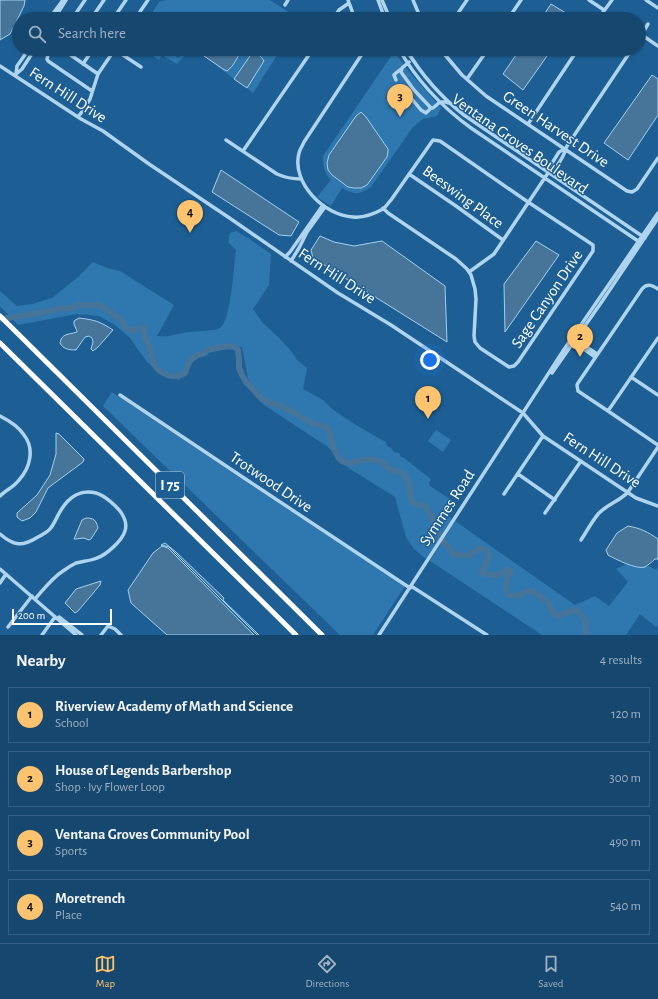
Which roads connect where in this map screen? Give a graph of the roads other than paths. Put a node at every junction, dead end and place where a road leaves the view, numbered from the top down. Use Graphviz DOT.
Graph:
graph roads {
  1 [pos="63,0"];
  2 [pos="66,0"];
  3 [pos="85,0"];
  4 [pos="104,0"];
  5 [pos="126,0"];
  6 [pos="148,0"];
  7 [pos="288,0"];
  8 [pos="378,0"];
  9 [pos="382,0"];
  10 [pos="413,0"];
  11 [pos="467,0"];
  12 [pos="521,0"];
  13 [pos="589,0"];
  14 [pos="612,0"];
  15 [pos="646,0"];
  16 [pos="348,2"];
  17 [pos="285,5"];
  18 [pos="658,8"];
  19 [pos="604,10"];
  20 [pos="55,12"];
  21 [pos="58,12"];
  22 [pos="77,12"];
  23 [pos="96,12"];
  24 [pos="118,12"];
  25 [pos="140,12"];
  26 [pos="338,12"];
  27 [pos="352,12"];
  28 [pos="382,12"];
  29 [pos="387,12"];
  30 [pos="418,12"];
  31 [pos="459,12"];
  32 [pos="513,12"];
  33 [pos="648,24"];
  34 [pos="646,27"];
  35 [pos="646,40"];
  36 [pos="658,46"];
  37 [pos="24,56"];
  38 [pos="30,56"];
  39 [pos="48,56"];
  40 [pos="72,56"];
  41 [pos="88,56"];
  42 [pos="110,56"];
  43 [pos="124,56"];
  44 [pos="308,56"];
  45 [pos="361,56"];
  46 [pos="403,56"];
  47 [pos="410,56"];
  48 [pos="445,56"];
  49 [pos="483,56"];
  50 [pos="573,56"];
  51 [pos="627,56"];
  52 [pos="412,59"];
  53 [pos="83,64"];
  54 [pos="408,64"];
  55 [pos="0,66"];
  56 [pos="141,67"];
  57 [pos="401,69"];
  58 [pos="98,74"];
  59 [pos="15,75"];
  60 [pos="396,80"];
  61 [pos="467,80"];
  62 [pos="401,86"];
  63 [pos="92,91"];
  64 [pos="440,102"];
  65 [pos="453,106"];
  66 [pos="431,108"];
  67 [pos="78,117"];
  68 [pos="528,124"];
  69 [pos="226,140"];
  70 [pos="565,149"];
  71 [pos="243,151"];
  72 [pos="658,158"];
  73 [pos="548,173"];
  74 [pos="409,174"];
  75 [pos="545,177"];
  76 [pos="301,178"];
  77 [pos="528,202"];
  78 [pos="324,206"];
  79 [pos="383,208"];
  80 [pos="658,213"];
  81 [pos="658,218"];
  82 [pos="643,237"];
  83 [pos="503,240"];
  84 [pos="640,242"];
  85 [pos="285,257"];
  86 [pos="291,261"];
  87 [pos="469,272"];
  88 [pos="658,289"];
  89 [pos="0,316"];
  90 [pos="658,338"];
  91 [pos="573,340"];
  92 [pos="0,342"];
  93 [pos="596,355"];
  94 [pos="631,377"];
  95 [pos="120,395"];
  96 [pos="658,395"];
  97 [pos="608,411"];
  98 [pos="523,413"];
  99 [pos="0,416"];
  100 [pos="543,436"];
  101 [pos="658,446"];
  102 [pos="581,461"];
  103 [pos="518,474"];
  104 [pos="628,492"];
  105 [pos="504,494"];
  106 [pos="0,496"];
  107 [pos="555,500"];
  108 [pos="658,506"];
  109 [pos="545,513"];
  110 [pos="0,534"];
  111 [pos="581,540"];
  112 [pos="0,569"];
  113 [pos="6,574"];
  114 [pos="0,583"];
  115 [pos="410,587"];
  116 [pos="34,598"];
  117 [pos="47,609"];
  118 [pos="55,617"];
  119 [pos="8,627"];
  120 [pos="42,635"];
  121 [pos="76,635"];
  122 [pos="82,635"];
  123 [pos="101,635"];
  124 [pos="121,635"];
  125 [pos="296,635"];
  126 [pos="322,635"];
  127 [pos="379,635"];
  128 [pos="487,635"];
  1 -- 20 [label="street"];
  2 -- 21 [label="street"];
  3 -- 22 [label="street"];
  4 -- 23 [label="street"];
  5 -- 24 [label="street"];
  6 -- 25 [label="street"];
  7 -- 17 [label="street"];
  8 -- 28 [label="street"];
  9 -- 29 [label="street"];
  10 -- 30 [label="street"];
  11 -- 31 [label="street"];
  12 -- 32 [label="street"];
  13 -- 19 [label="street"];
  14 -- 19 [label="street"];
  15 -- 18 [label="street"];
  16 -- 26 [label="street"];
  16 -- 27 [label="street"];
  33 -- 34 [label="street"];
  35 -- 36 [label="street"];
  37 -- 59 [label="street"];
  38 -- 59 [label="street"];
  39 -- 63 [label="street"];
  40 -- 53 [label="street"];
  41 -- 53 [label="street"];
  42 -- 58 [label="street"];
  43 -- 56 [label="street"];
  44 -- 71 [label="street"];
  45 -- 76 [label="street"];
  46 -- 54 [label="street, Ventana Groves Boulevard"];
  47 -- 52 [label="street, Ventana Groves Boulevard"];
  48 -- 61 [label="street, Green Harvest Drive"];
  49 -- 61 [label="street"];
  50 -- 68 [label="street"];
  51 -- 70 [label="street"];
  52 -- 54 [label="street"];
  52 -- 65 [label="street, Ventana Groves Boulevard"];
  53 -- 58 [label="street"];
  54 -- 57 [label="street"];
  54 -- 64 [label="street, Ventana Groves Boulevard"];
  55 -- 59 [label="street, Fern Hill Drive"];
  57 -- 60 [label="street"];
  57 -- 66 [label="street"];
  58 -- 63 [label="street"];
  59 -- 67 [label="street, Fern Hill Drive"];
  61 -- 68 [label="street, Green Harvest Drive"];
  62 -- 66 [label="street"];
  63 -- 67 [label="street"];
  64 -- 65 [label="street"];
  64 -- 66 [label="street"];
  64 -- 75 [label="street, Ventana Groves Boulevard"];
  65 -- 73 [label="street, Ventana Groves Boulevard"];
  67 -- 85 [label="street, Fern Hill Drive"];
  68 -- 70 [label="street, Green Harvest Drive"];
  69 -- 71 [label="street"];
  70 -- 72 [label="street, Green Harvest Drive"];
  70 -- 73 [label="street"];
  71 -- 76 [label="street"];
  73 -- 75 [label="street"];
  73 -- 82 [label="street, Ventana Groves Boulevard"];
  74 -- 77 [label="street, Sage Canyon Drive"];
  74 -- 79 [label="street, Sage Canyon Drive"];
  74 -- 83 [label="street, Beeswing Place"];
  75 -- 77 [label="street"];
  75 -- 84 [label="street, Ventana Groves Boulevard"];
  76 -- 78 [label="street"];
  77 -- 83 [label="street"];
  77 -- 87 [label="street, Sage Canyon Drive"];
  78 -- 79 [label="street, Sage Canyon Drive"];
  78 -- 85 [label="street"];
  78 -- 86 [label="street"];
  79 -- 87 [label="street, Sage Canyon Drive"];
  80 -- 82 [label="street, Symmes Road"];
  81 -- 82 [label="street, Symmes Road"];
  82 -- 84 [label="street, Symmes Road"];
  83 -- 87 [label="street"];
  84 -- 91 [label="street, Symmes Road"];
  85 -- 86 [label="street, Fern Hill Drive"];
  86 -- 98 [label="street, Fern Hill Drive"];
  88 -- 93 [label="street"];
  89 -- 126 [label="highway, I 75"];
  90 -- 94 [label="street"];
  91 -- 93 [label="street"];
  91 -- 98 [label="street, Symmes Road"];
  92 -- 125 [label="highway, I 75"];
  93 -- 97 [label="street"];
  94 -- 96 [label="street"];
  94 -- 97 [label="street"];
  95 -- 115 [label="street, Trotwood Drive"];
  97 -- 101 [label="street"];
  98 -- 100 [label="street, Fern Hill Drive"];
  98 -- 115 [label="street, Symmes Road"];
  99 -- 106 [label="street"];
  100 -- 102 [label="street, Fern Hill Drive"];
  100 -- 103 [label="street"];
  101 -- 104 [label="street"];
  102 -- 104 [label="street, Fern Hill Drive"];
  102 -- 107 [label="street"];
  103 -- 105 [label="street"];
  103 -- 107 [label="street"];
  104 -- 108 [label="street, Fern Hill Drive"];
  104 -- 111 [label="street"];
  107 -- 109 [label="street"];
  110 -- 116 [label="street"];
  112 -- 113 [label="street"];
  113 -- 114 [label="street"];
  113 -- 116 [label="street"];
  115 -- 127 [label="street, Symmes Road"];
  115 -- 128 [label="street, Trotwood Drive"];
  116 -- 117 [label="street"];
  116 -- 119 [label="street"];
  117 -- 118 [label="street"];
  117 -- 122 [label="street"];
  118 -- 120 [label="street"];
  118 -- 121 [label="street"];
  123 -- 124 [label="street"];
}
